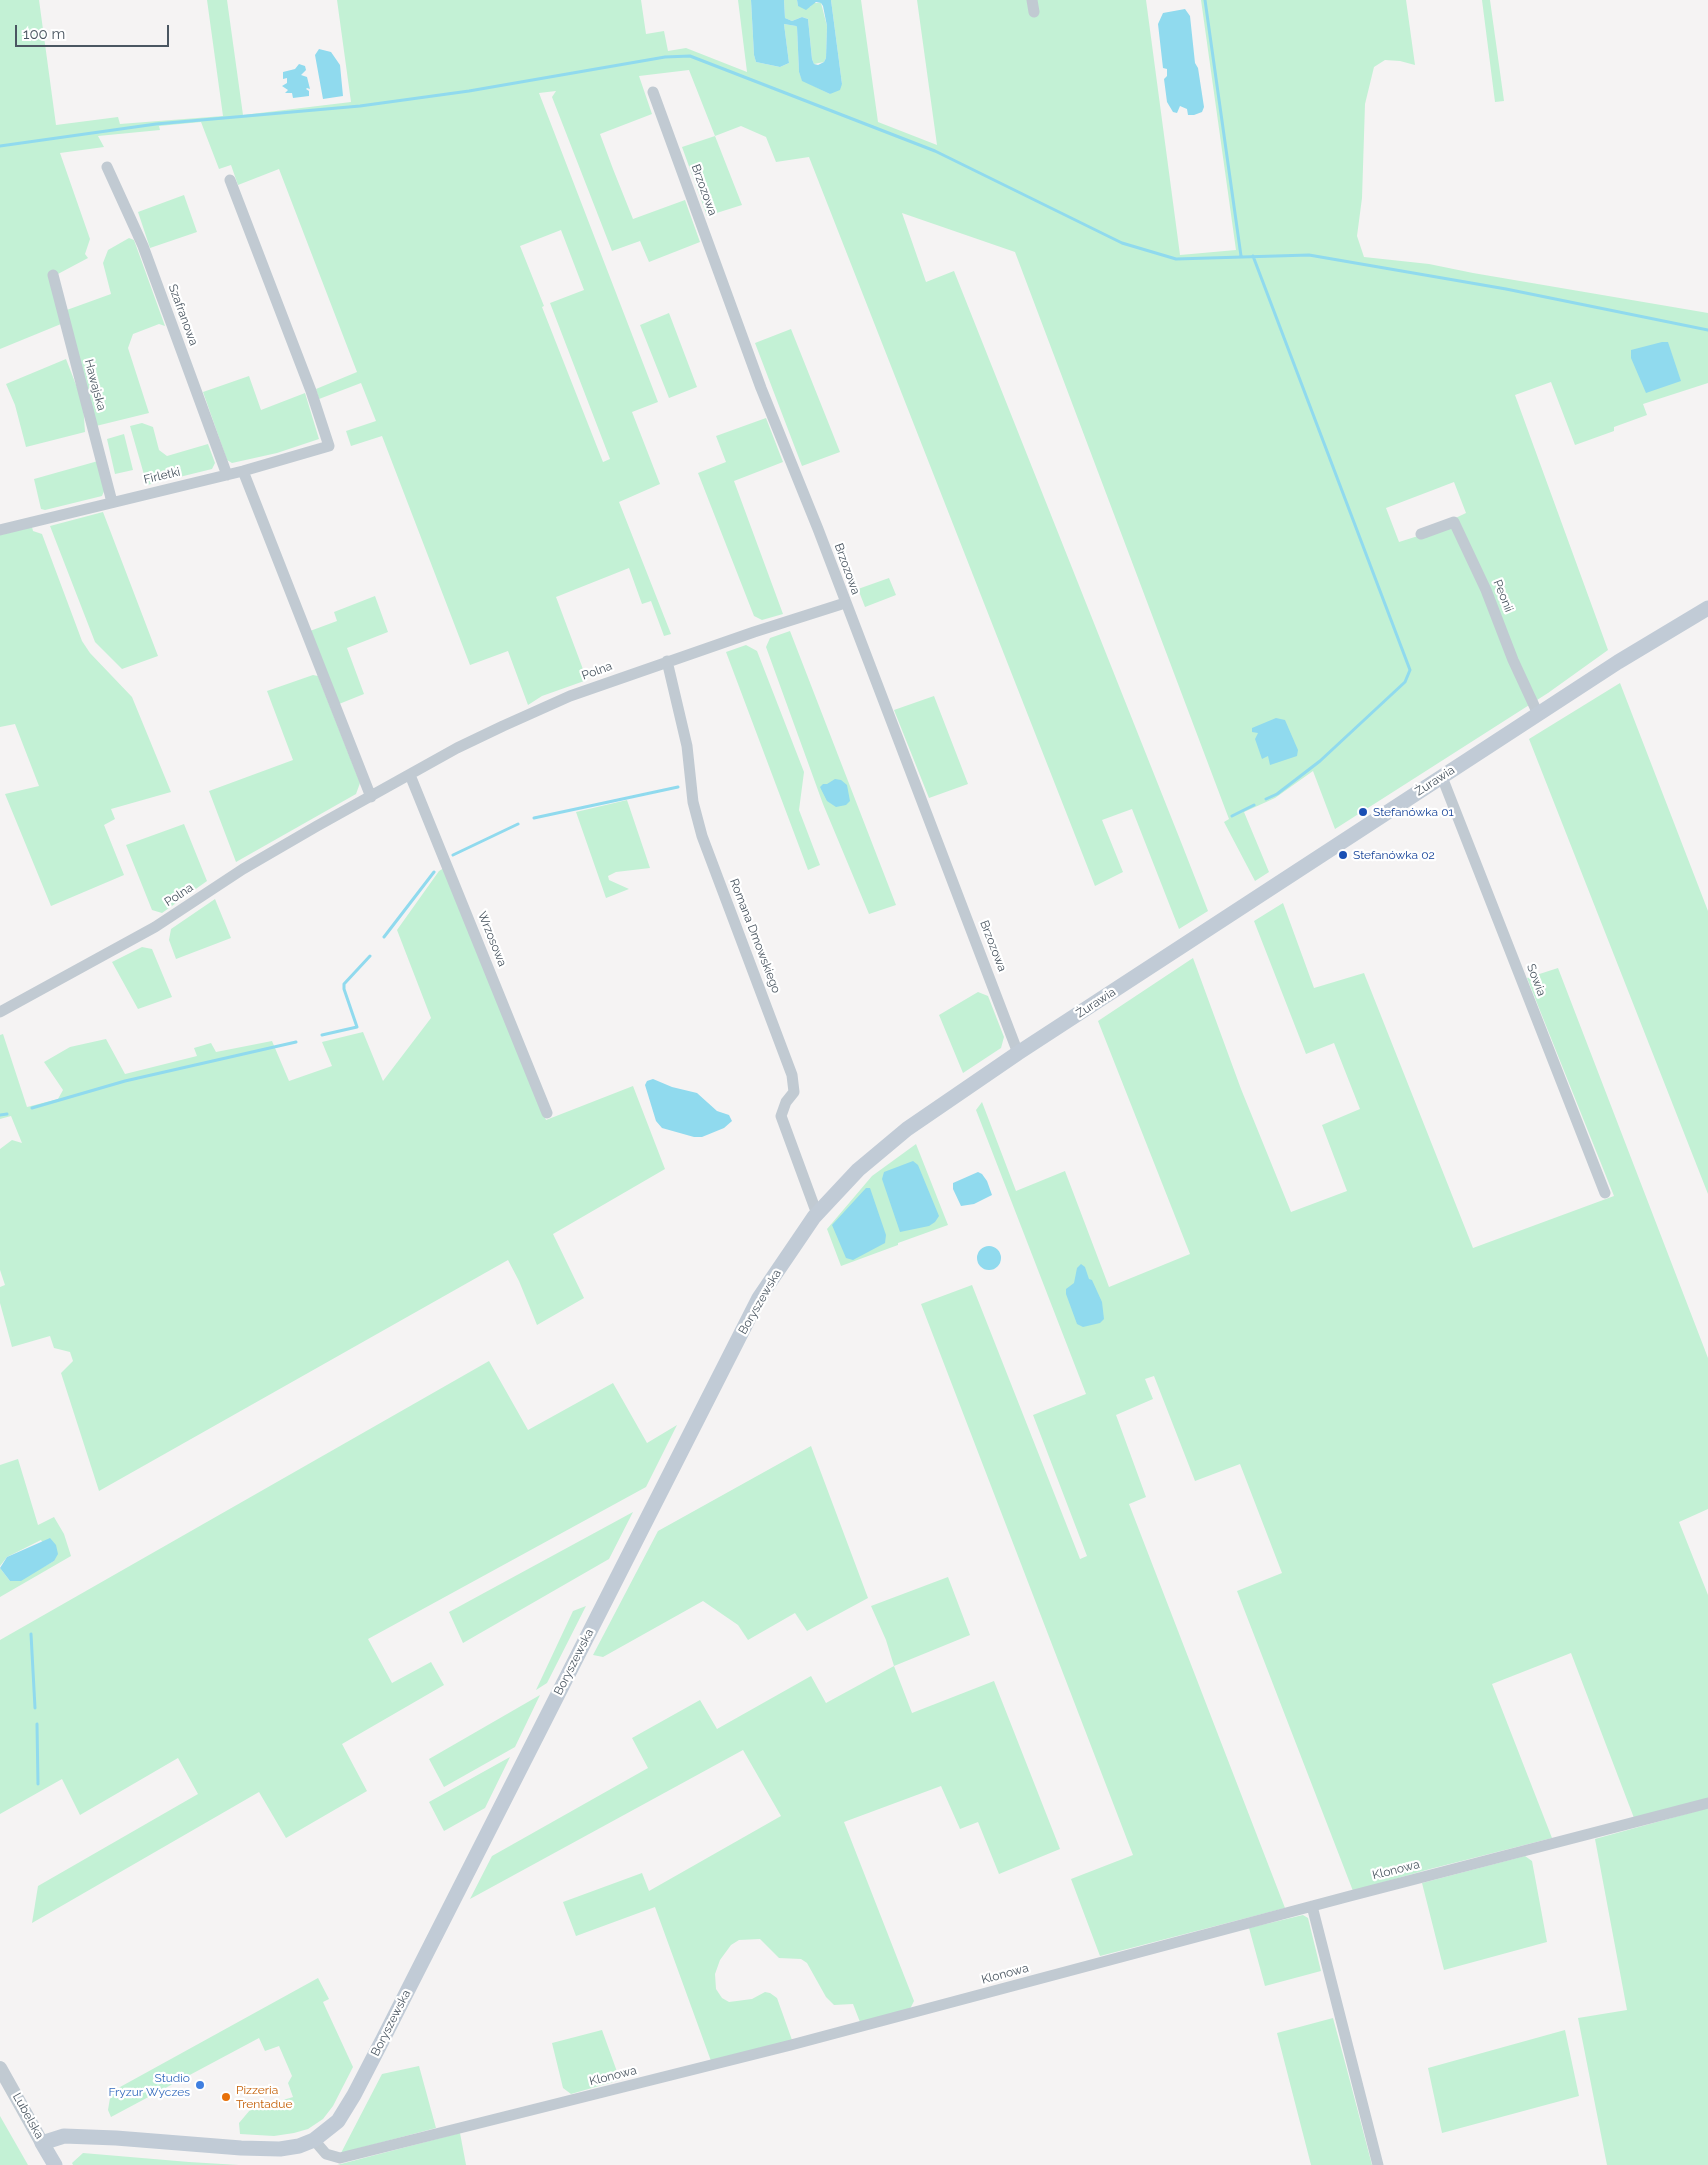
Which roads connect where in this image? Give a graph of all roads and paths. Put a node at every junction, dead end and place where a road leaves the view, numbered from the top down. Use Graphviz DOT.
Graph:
graph roads {
  1 [pos="1032,0"];
  2 [pos="1034,12"];
  3 [pos="653,92"];
  4 [pos="107,167"];
  5 [pos="230,180"];
  6 [pos="52,275"];
  7 [pos="244,471"];
  8 [pos="227,475"];
  9 [pos="112,502"];
  10 [pos="0,530"];
  11 [pos="1421,534"];
  12 [pos="845,603"];
  13 [pos="1708,608"];
  14 [pos="667,661"];
  15 [pos="1538,714"];
  16 [pos="410,775"];
  17 [pos="1442,777"];
  18 [pos="371,798"];
  19 [pos="0,1012"];
  20 [pos="1063,1024"];
  21 [pos="1018,1053"];
  22 [pos="547,1113"];
  23 [pos="1605,1193"];
  24 [pos="816,1214"];
  25 [pos="1708,1803"];
  26 [pos="1312,1906"];
  27 [pos="0,2068"];
  28 [pos="314,2140"];
  29 [pos="42,2143"];
  30 [pos="55,2165"];
  31 [pos="1378,2165"];
  1 -- 2 [label="street"];
  3 -- 12 [label="street, Brzozowa"];
  4 -- 8 [label="street, Szafranowa"];
  5 -- 7 [label="street, Firletki"];
  6 -- 9 [label="street, Hawajska"];
  7 -- 8 [label="street, Firletki"];
  7 -- 18 [label="street"];
  8 -- 9 [label="street, Firletki"];
  9 -- 10 [label="street, Firletki"];
  11 -- 15 [label="street, Peonii"];
  12 -- 14 [label="street, Polna"];
  12 -- 21 [label="street, Brzozowa"];
  13 -- 15 [label="main road, Żurawia"];
  14 -- 16 [label="street, Polna"];
  14 -- 24 [label="street, Romana Dmowskiego"];
  15 -- 17 [label="main road, Żurawia"];
  16 -- 18 [label="street, Polna"];
  16 -- 22 [label="street, Wrzosowa"];
  17 -- 20 [label="main road, Żurawia"];
  17 -- 23 [label="street, Sowia"];
  18 -- 19 [label="street, Polna"];
  20 -- 21 [label="main road, Boryszewska"];
  21 -- 24 [label="main road, Boryszewska"];
  24 -- 28 [label="main road, Boryszewska"];
  25 -- 26 [label="street, Klonowa"];
  26 -- 28 [label="street, Klonowa"];
  26 -- 31 [label="street"];
  27 -- 29 [label="street, Lubelska"];
  28 -- 29 [label="main road, Boryszewska"];
  29 -- 30 [label="main road, Lubelska"];
}
